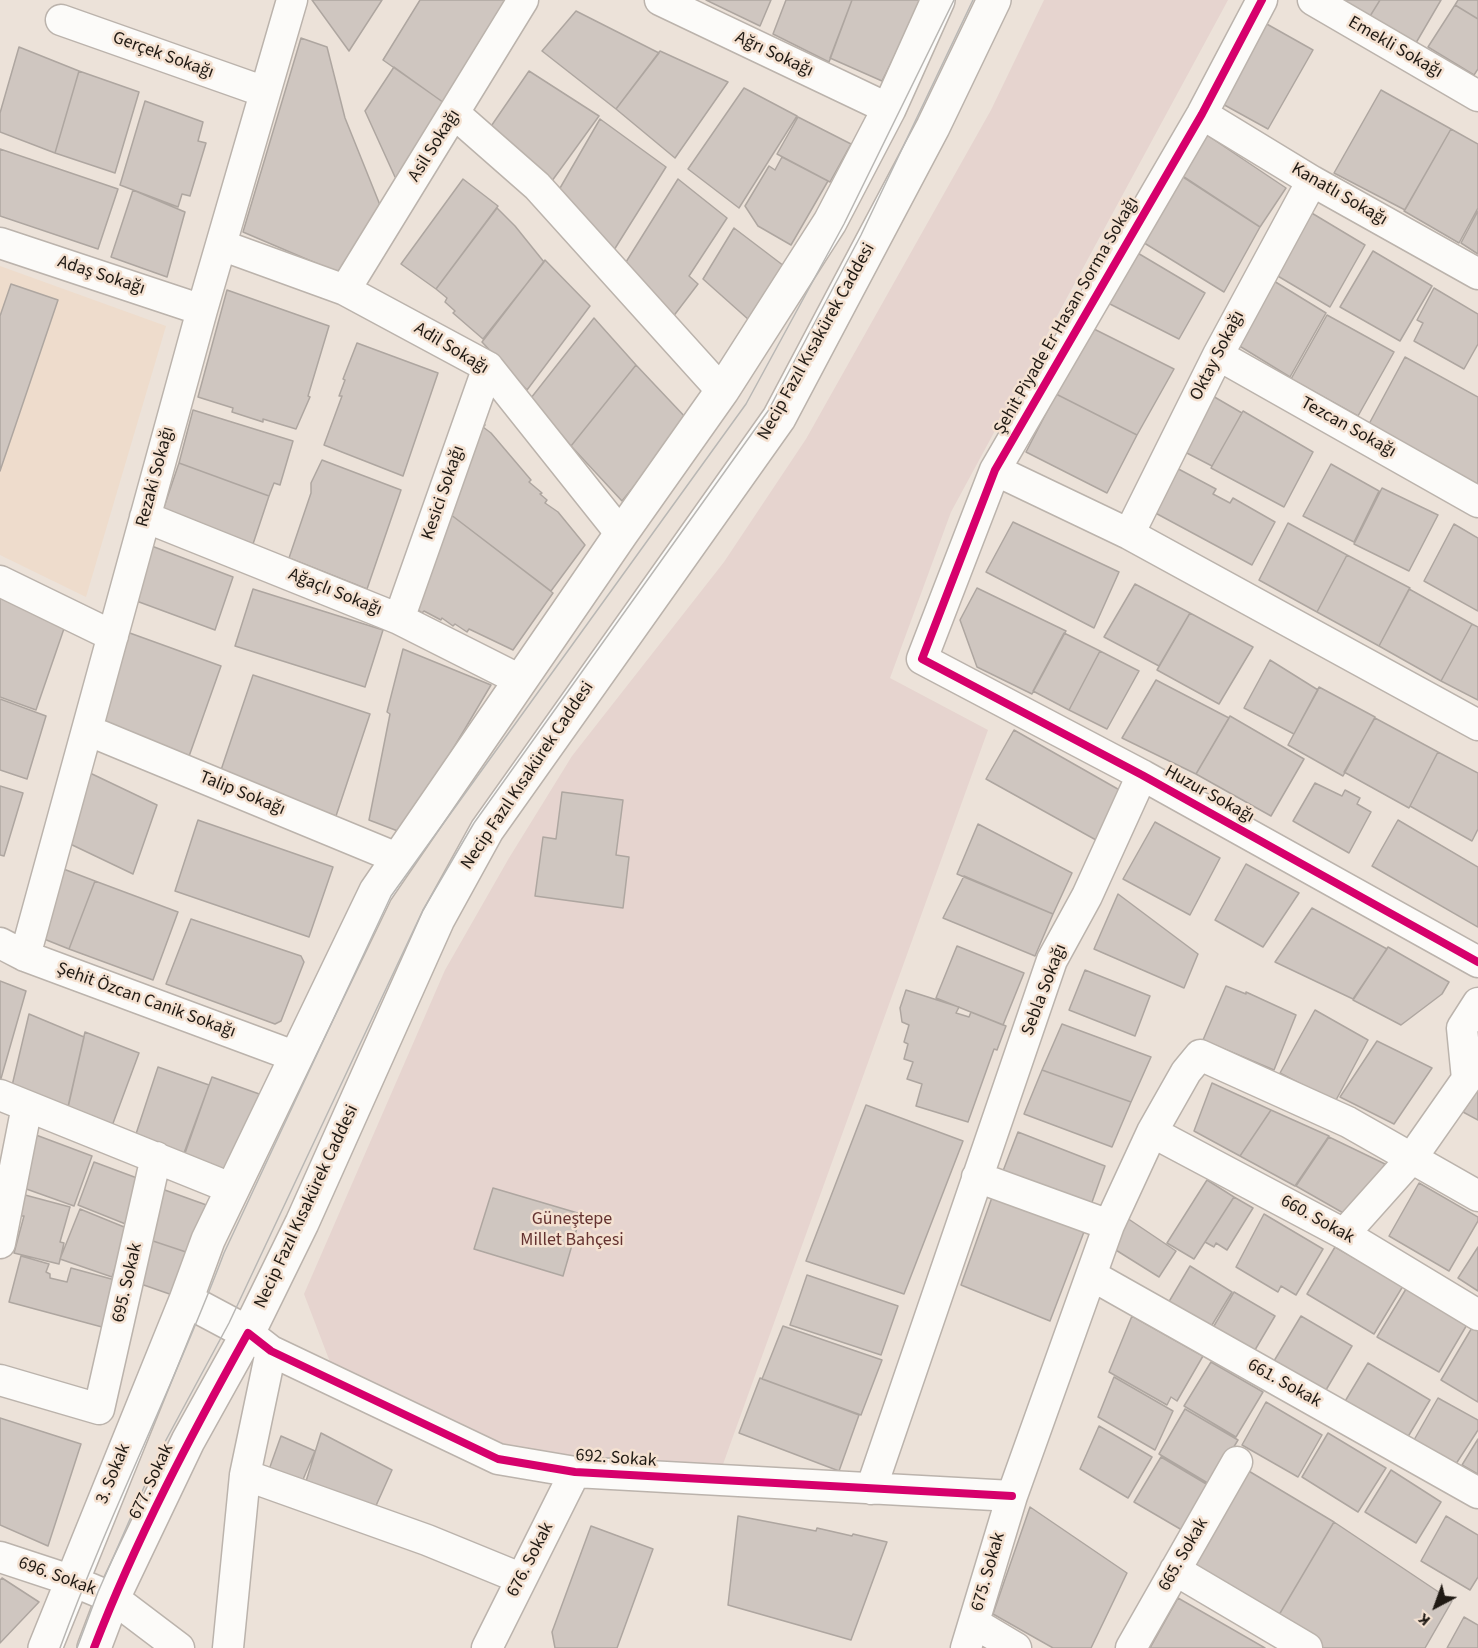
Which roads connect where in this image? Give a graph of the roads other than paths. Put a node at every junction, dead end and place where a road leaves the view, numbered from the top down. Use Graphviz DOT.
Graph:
graph roads {
  1 [pos="292,0"];
  2 [pos="523,0"];
  3 [pos="660,0"];
  4 [pos="938,0"];
  5 [pos="994,0"];
  6 [pos="1262,0"];
  7 [pos="1313,0"];
  8 [pos="62,20"];
  9 [pos="265,93"];
  10 [pos="1478,96"];
  11 [pos="889,109"];
  12 [pos="455,114"];
  13 [pos="1202,114"];
  14 [pos="1312,181"];
  15 [pos="0,243"];
  16 [pos="220,245"];
  17 [pos="1478,274"];
  18 [pos="345,290"];
  19 [pos="202,310"];
  20 [pos="1218,355"];
  21 [pos="488,367"];
  22 [pos="722,391"];
  23 [pos="995,470"];
  24 [pos="1478,502"];
  25 [pos="145,517"];
  26 [pos="621,534"];
  27 [pos="1129,534"];
  28 [pos="0,581"];
  29 [pos="399,619"];
  30 [pos="113,636"];
  31 [pos="922,660"];
  32 [pos="520,680"];
  33 [pos="1478,724"];
  34 [pos="87,730"];
  35 [pos="1142,775"];
  36 [pos="398,858"];
  37 [pos="12,949"];
  38 [pos="1478,962"];
  39 [pos="1478,1002"];
  40 [pos="1470,1032"];
  41 [pos="294,1056"];
  42 [pos="0,1095"];
  43 [pos="27,1106"];
  44 [pos="1152,1132"];
  45 [pos="156,1157"];
  46 [pos="1411,1159"];
  47 [pos="977,1177"];
  48 [pos="233,1189"];
  49 [pos="1478,1196"];
  50 [pos="1109,1225"];
  51 [pos="1344,1234"];
  52 [pos="0,1243"];
  53 [pos="1090,1275"];
  54 [pos="186,1300"];
  55 [pos="1478,1315"];
  56 [pos="259,1342"];
  57 [pos="0,1380"];
  58 [pos="1236,1462"];
  59 [pos="575,1472"];
  60 [pos="245,1475"];
  61 [pos="872,1489"];
  62 [pos="1478,1493"];
  63 [pos="1012,1496"];
  64 [pos="0,1557"];
  65 [pos="1175,1570"];
  66 [pos="520,1578"];
  67 [pos="70,1580"];
  68 [pos="113,1599"];
  69 [pos="970,1636"];
  70 [pos="45,1648"];
  71 [pos="94,1648"];
  72 [pos="179,1648"];
  73 [pos="228,1648"];
  74 [pos="487,1648"];
  75 [pos="1016,1648"];
  76 [pos="1131,1648"];
  77 [pos="1307,1648"];
  1 -- 9 [label="street, Rezaki Sokağı"];
  2 -- 12 [label="street, Asil Sokağı"];
  3 -- 11 [label="street, Ağrı Sokağı"];
  4 -- 11 [label="main road"];
  5 -- 56 [label="main road, Necip Fazıl Kısakürek Caddesi"];
  6 -- 13 [label="street, Şehit Piyade Er Hasan Sorma Sokağı"];
  7 -- 10 [label="street, Emekli Sokağı"];
  8 -- 9 [label="street, Gerçek Sokağı"];
  9 -- 16 [label="street, Rezaki Sokağı"];
  11 -- 22 [label="main road"];
  12 -- 18 [label="street, Asil Sokağı"];
  12 -- 22 [label="street"];
  13 -- 14 [label="street, Kanatlı Sokağı"];
  13 -- 23 [label="street, Şehit Piyade Er Hasan Sorma Sokağı"];
  14 -- 17 [label="street, Kanatlı Sokağı"];
  14 -- 20 [label="street, Oktay Sokağı"];
  15 -- 19 [label="street, Adaş Sokağı"];
  16 -- 18 [label="street, Adil Sokağı"];
  16 -- 19 [label="street, Rezaki Sokağı"];
  18 -- 21 [label="street, Adil Sokağı"];
  19 -- 25 [label="street, Rezaki Sokağı"];
  20 -- 24 [label="street, Tezcan Sokağı"];
  20 -- 27 [label="street, Oktay Sokağı"];
  21 -- 26 [label="street, Adil Sokağı"];
  21 -- 29 [label="street, Kesici Sokağı"];
  22 -- 26 [label="main road"];
  23 -- 27 [label="street"];
  23 -- 31 [label="street, Şehit Piyade Er Hasan Sorma Sokağı"];
  25 -- 29 [label="street, Ağaçlı Sokağı"];
  25 -- 30 [label="street, Rezaki Sokağı"];
  26 -- 32 [label="main road"];
  27 -- 33 [label="street"];
  28 -- 30 [label="street"];
  29 -- 32 [label="street, Ağaçlı Sokağı"];
  30 -- 34 [label="street, Rezaki Sokağı"];
  31 -- 35 [label="street, Huzur Sokağı"];
  32 -- 36 [label="main road"];
  34 -- 36 [label="street, Talip Sokağı"];
  34 -- 37 [label="street, Rezaki Sokağı"];
  35 -- 38 [label="street, Huzur Sokağı"];
  35 -- 47 [label="street, Sebla Sokağı"];
  36 -- 41 [label="main road"];
  37 -- 41 [label="street, Şehit Özcan Canik Sokağı"];
  39 -- 40 [label="street"];
  40 -- 46 [label="street"];
  41 -- 48 [label="main road"];
  42 -- 43 [label="street"];
  43 -- 45 [label="street"];
  43 -- 52 [label="street"];
  44 -- 46 [label="street, 675. Sokak"];
  44 -- 50 [label="street, 675. Sokak"];
  44 -- 51 [label="street, 660. Sokak"];
  45 -- 48 [label="street"];
  45 -- 57 [label="street, 695. Sokak"];
  46 -- 49 [label="street"];
  46 -- 51 [label="street"];
  47 -- 50 [label="street"];
  47 -- 61 [label="street, Sebla Sokağı"];
  48 -- 54 [label="main road"];
  50 -- 53 [label="street, 675. Sokak"];
  51 -- 55 [label="street, 660. Sokak"];
  53 -- 62 [label="street, 661. Sokak"];
  53 -- 63 [label="street, 675. Sokak"];
  54 -- 56 [label="main road"];
  54 -- 67 [label="main road, 3. Sokak"];
  56 -- 59 [label="street, 692. Sokak"];
  56 -- 60 [label="street"];
  56 -- 68 [label="main road, 677. Sokak"];
  58 -- 65 [label="street, 665. Sokak"];
  59 -- 61 [label="street, 692. Sokak"];
  59 -- 66 [label="street, 676. Sokak"];
  60 -- 66 [label="street"];
  60 -- 73 [label="street"];
  61 -- 63 [label="street, 692. Sokak"];
  63 -- 69 [label="street, 675. Sokak"];
  64 -- 67 [label="street, 696. Sokak"];
  65 -- 76 [label="street, 665. Sokak"];
  65 -- 77 [label="street"];
  66 -- 74 [label="street, 676. Sokak"];
  67 -- 68 [label="street, 696. Sokak"];
  67 -- 70 [label="main road, 3. Sokak"];
  68 -- 71 [label="main road, 677. Sokak"];
  68 -- 72 [label="street, 696. Sokak"];
  69 -- 75 [label="street"];
}
